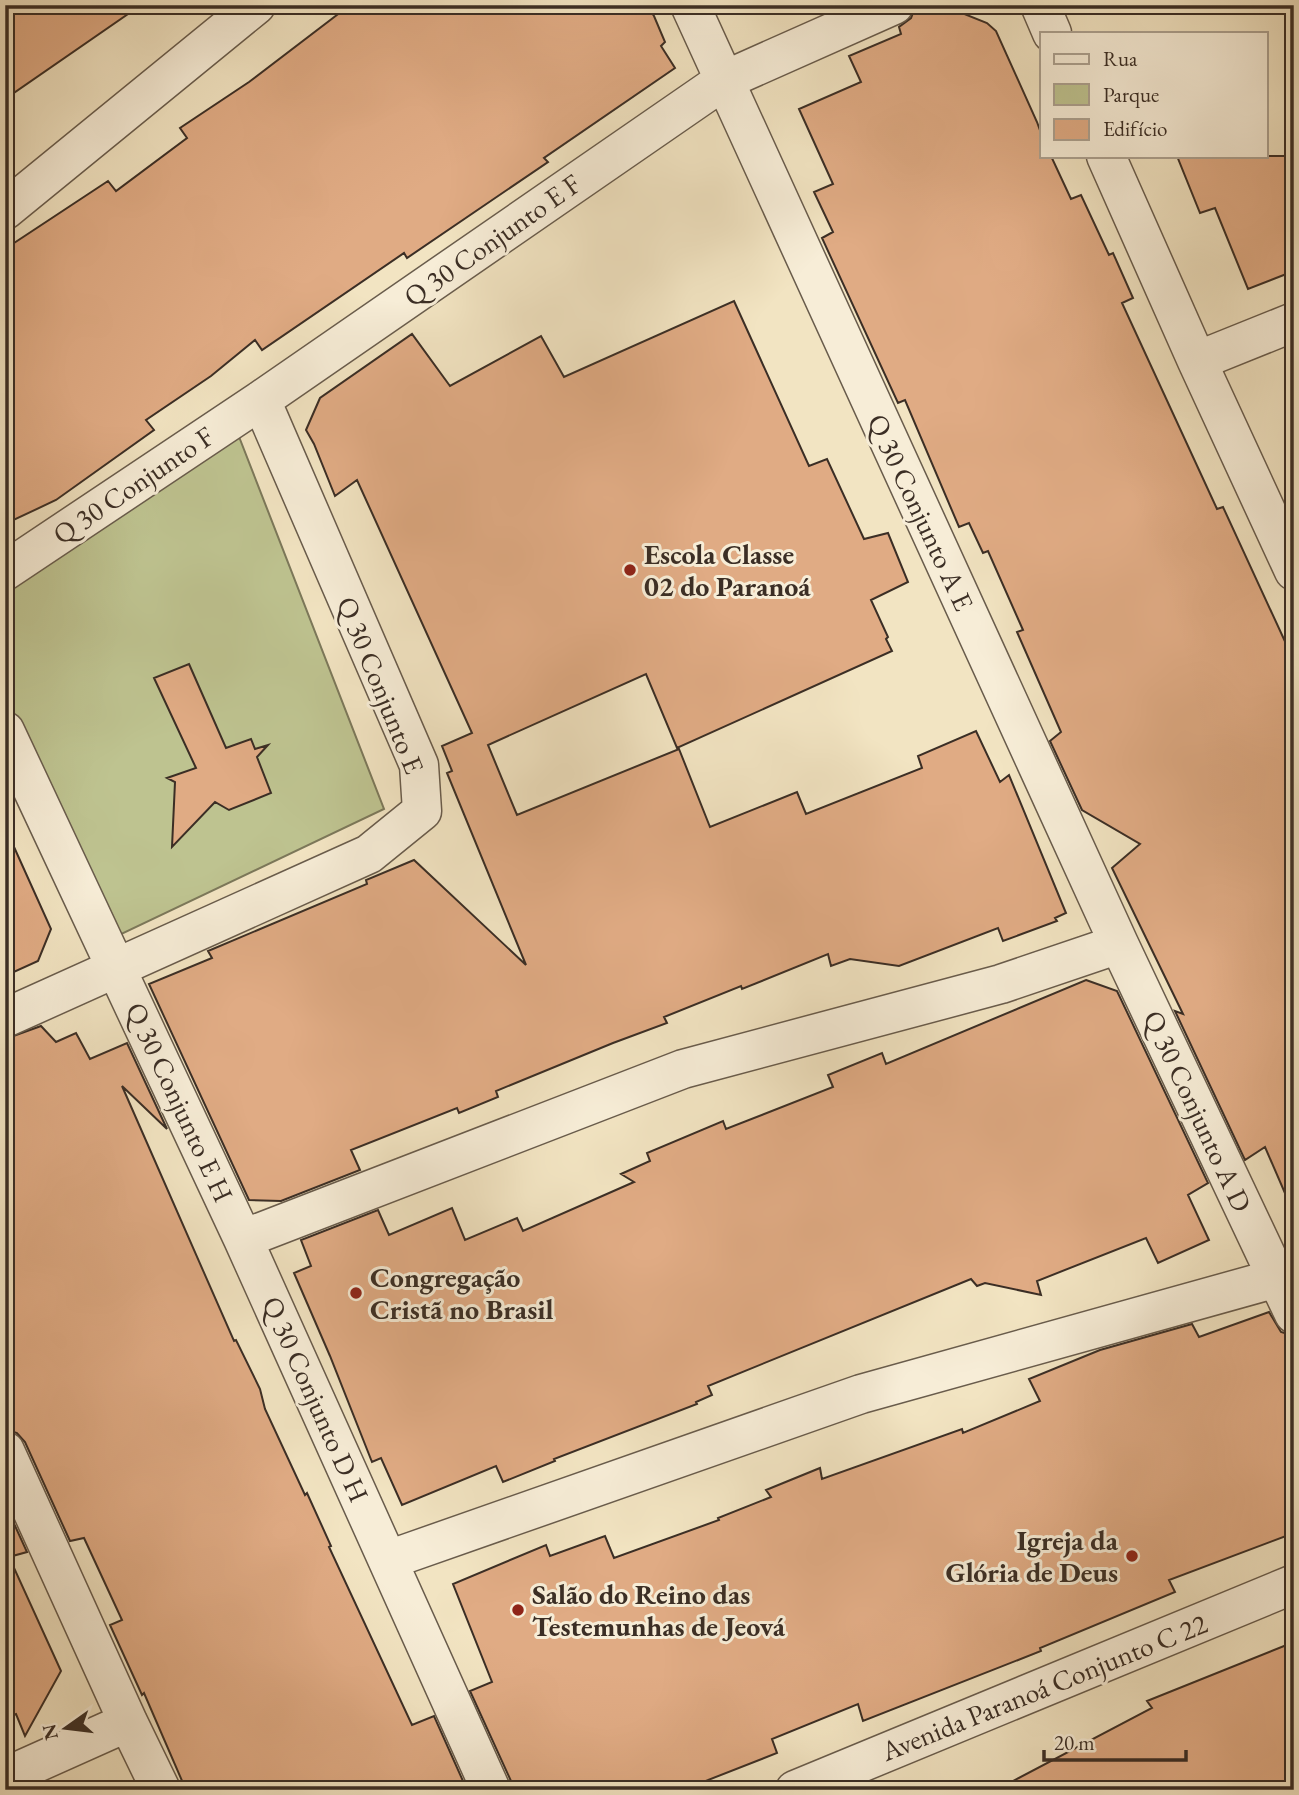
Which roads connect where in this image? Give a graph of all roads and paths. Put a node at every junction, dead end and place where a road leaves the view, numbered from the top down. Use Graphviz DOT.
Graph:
graph roads {
  1 [pos="256,5"];
  2 [pos="690,5"];
  3 [pos="894,5"];
  4 [pos="1040,5"];
  5 [pos="1052,32"];
  6 [pos="723,80"];
  7 [pos="1107,158"];
  8 [pos="5,210"];
  9 [pos="1294,322"];
  10 [pos="1197,361"];
  11 [pos="261,400"];
  12 [pos="5,570"];
  13 [pos="1294,571"];
  14 [pos="5,731"];
  15 [pos="1119,944"];
  16 [pos="117,966"];
  17 [pos="5,1018"];
  18 [pos="243,1239"];
  19 [pos="1277,1278"];
  20 [pos="1294,1314"];
  21 [pos="5,1451"];
  22 [pos="388,1560"];
  23 [pos="1294,1584"];
  24 [pos="128,1723"];
  25 [pos="5,1777"];
  26 [pos="161,1790"];
  27 [pos="491,1790"];
  28 [pos="795,1790"];
  1 -- 8 [label="street"];
  2 -- 6 [label="street, Q 30 Conjunto A E"];
  3 -- 6 [label="street, Q 30 Conjunto E F"];
  4 -- 5 [label="street"];
  6 -- 11 [label="street, Q 30 Conjunto E F"];
  6 -- 15 [label="street, Q 30 Conjunto A E"];
  7 -- 10 [label="street"];
  9 -- 10 [label="street"];
  10 -- 13 [label="street"];
  11 -- 12 [label="street, Q 30 Conjunto F"];
  11 -- 16 [label="street, Q 30 Conjunto E"];
  14 -- 16 [label="street, Q 30 Conjunto E H"];
  15 -- 18 [label="street"];
  15 -- 19 [label="street, Q 30 Conjunto A D"];
  16 -- 17 [label="street"];
  16 -- 18 [label="street, Q 30 Conjunto E H"];
  18 -- 22 [label="street, Q 30 Conjunto D H"];
  19 -- 20 [label="street, Q 30 Conjunto A D"];
  19 -- 22 [label="street"];
  21 -- 24 [label="street"];
  22 -- 27 [label="street, Q 30 Conjunto D H"];
  23 -- 28 [label="street, Avenida Paranoá Conjunto C 22"];
  24 -- 25 [label="street"];
  24 -- 26 [label="street"];
}
